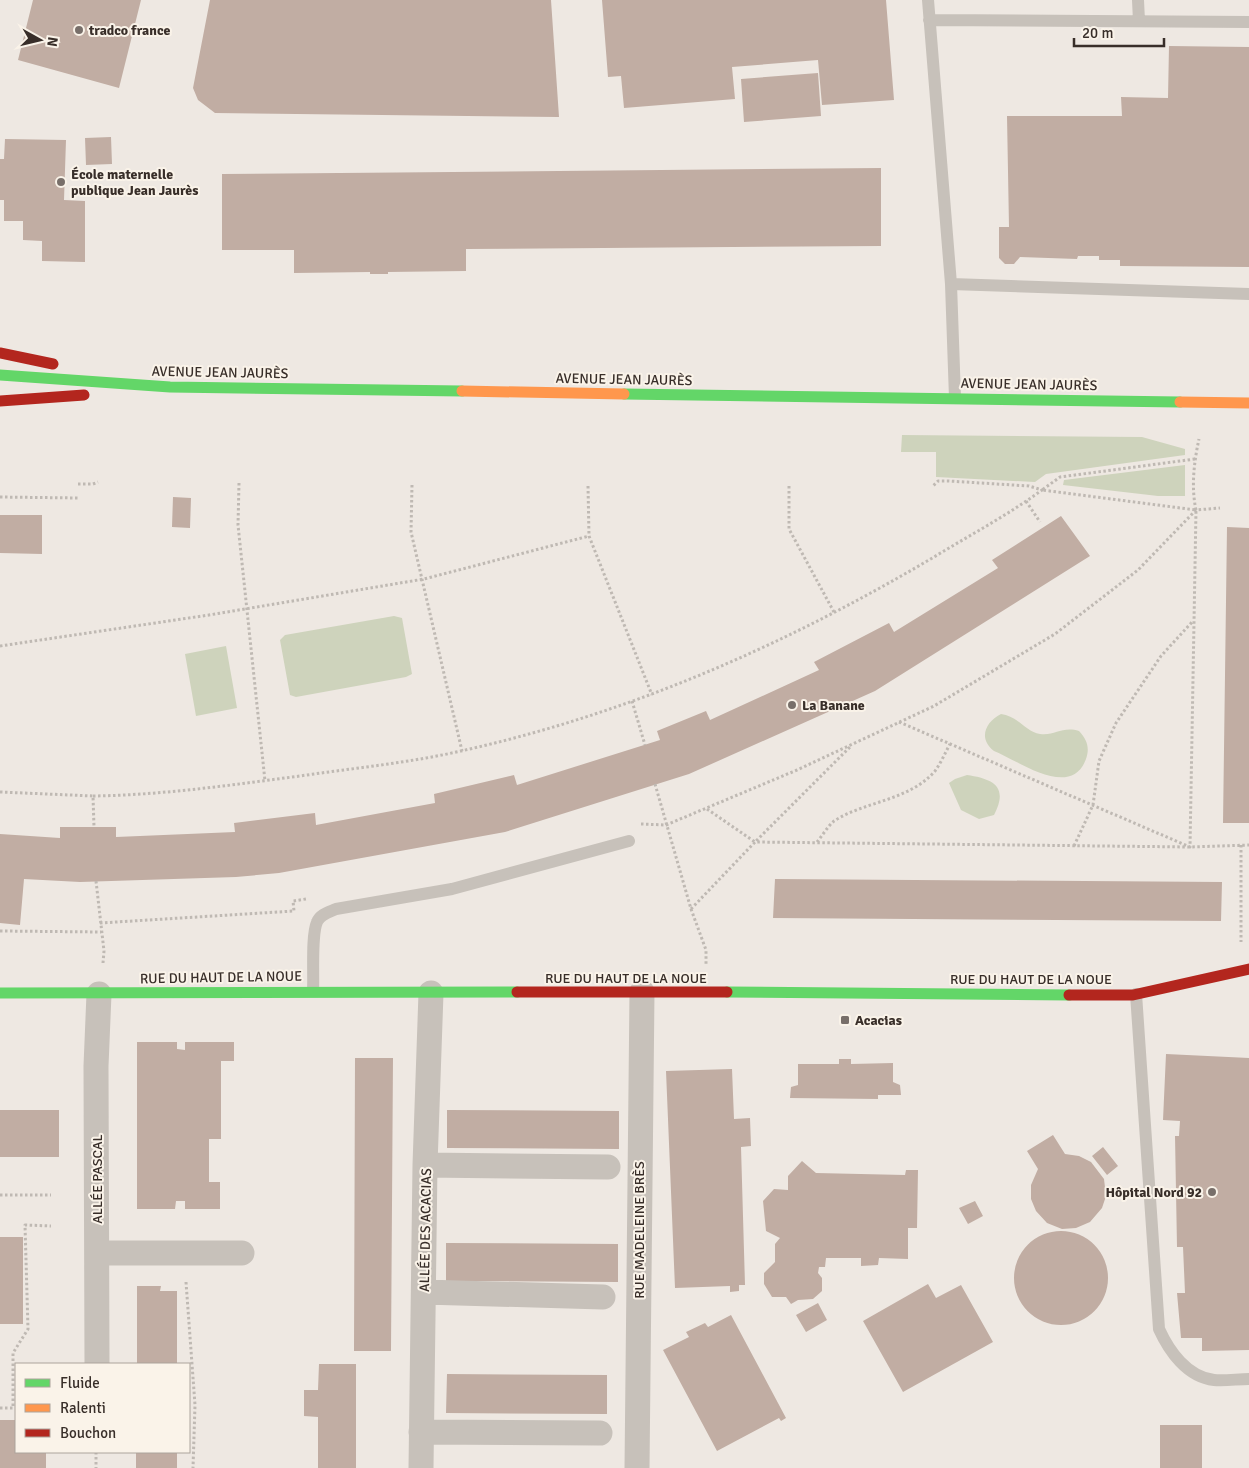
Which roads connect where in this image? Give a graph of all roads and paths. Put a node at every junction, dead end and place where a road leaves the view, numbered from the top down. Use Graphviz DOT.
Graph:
graph roads {
  1 [pos="928,0"];
  2 [pos="1138,0"];
  3 [pos="929,20"];
  4 [pos="1138,21"];
  5 [pos="1249,22"];
  6 [pos="951,284"];
  7 [pos="1249,294"];
  8 [pos="0,353"];
  9 [pos="0,375"];
  10 [pos="170,387"];
  11 [pos="955,398"];
  12 [pos="0,402"];
  13 [pos="1249,403"];
  14 [pos="1199,439"];
  15 [pos="1195,460"];
  16 [pos="98,482"];
  17 [pos="239,483"];
  18 [pos="78,484"];
  19 [pos="412,485"];
  20 [pos="588,486"];
  21 [pos="789,486"];
  22 [pos="933,486"];
  23 [pos="1042,490"];
  24 [pos="0,497"];
  25 [pos="79,498"];
  26 [pos="1026,501"];
  27 [pos="1220,508"];
  28 [pos="1196,510"];
  29 [pos="1040,522"];
  30 [pos="589,536"];
  31 [pos="424,579"];
  32 [pos="247,609"];
  33 [pos="835,614"];
  34 [pos="1194,620"];
  35 [pos="0,646"];
  36 [pos="652,695"];
  37 [pos="632,701"];
  38 [pos="899,722"];
  39 [pos="854,743"];
  40 [pos="950,744"];
  41 [pos="645,745"];
  42 [pos="462,751"];
  43 [pos="266,781"];
  44 [pos="655,784"];
  45 [pos="0,792"];
  46 [pos="93,796"];
  47 [pos="1094,805"];
  48 [pos="707,808"];
  49 [pos="639,824"];
  50 [pos="666,825"];
  51 [pos="94,827"];
  52 [pos="629,841"];
  53 [pos="754,842"];
  54 [pos="817,843"];
  55 [pos="1241,845"];
  56 [pos="1249,845"];
  57 [pos="1074,846"];
  58 [pos="1190,847"];
  59 [pos="96,881"];
  60 [pos="311,898"];
  61 [pos="691,909"];
  62 [pos="100,923"];
  63 [pos="0,931"];
  64 [pos="100,932"];
  65 [pos="1244,970"];
  66 [pos="313,991"];
  67 [pos="642,992"];
  68 [pos="706,992"];
  69 [pos="0,993"];
  70 [pos="431,993"];
  71 [pos="100,994"];
  72 [pos="1136,994"];
  73 [pos="425,1165"];
  74 [pos="608,1167"];
  75 [pos="0,1195"];
  76 [pos="51,1195"];
  77 [pos="51,1226"];
  78 [pos="185,1252"];
  79 [pos="97,1253"];
  80 [pos="242,1253"];
  81 [pos="424,1292"];
  82 [pos="603,1297"];
  83 [pos="97,1363"];
  84 [pos="1249,1379"];
  85 [pos="0,1408"];
  86 [pos="421,1432"];
  87 [pos="600,1433"];
  88 [pos="96,1453"];
  89 [pos="96,1468"];
  90 [pos="193,1468"];
  91 [pos="421,1468"];
  92 [pos="637,1468"];
  1 -- 3 [label="lane"];
  2 -- 4 [label="lane"];
  3 -- 4 [label="lane"];
  3 -- 6 [label="lane"];
  4 -- 5 [label="lane"];
  6 -- 7 [label="lane"];
  6 -- 11 [label="lane"];
  8 -- 10 [label="main road"];
  9 -- 10 [label="main road, AVENUE JEAN JAURÈS"];
  10 -- 11 [label="main road, AVENUE JEAN JAURÈS"];
  10 -- 12 [label="main road"];
  11 -- 13 [label="main road, AVENUE JEAN JAURÈS"];
  14 -- 15 [label="path"];
  15 -- 23 [label="path"];
  15 -- 28 [label="path"];
  16 -- 18 [label="path"];
  17 -- 32 [label="path"];
  19 -- 31 [label="path"];
  20 -- 30 [label="path"];
  21 -- 33 [label="path"];
  22 -- 23 [label="path"];
  23 -- 26 [label="path"];
  23 -- 28 [label="path"];
  24 -- 25 [label="path"];
  26 -- 29 [label="path"];
  26 -- 33 [label="path"];
  27 -- 28 [label="path"];
  28 -- 34 [label="path"];
  28 -- 38 [label="path"];
  30 -- 31 [label="path"];
  30 -- 36 [label="path"];
  31 -- 32 [label="path"];
  31 -- 42 [label="path"];
  32 -- 35 [label="path"];
  32 -- 43 [label="path"];
  33 -- 36 [label="path"];
  34 -- 47 [label="path"];
  34 -- 58 [label="path"];
  36 -- 37 [label="path"];
  37 -- 41 [label="path"];
  37 -- 42 [label="path"];
  38 -- 39 [label="path"];
  38 -- 40 [label="path"];
  39 -- 48 [label="path"];
  39 -- 53 [label="path"];
  40 -- 47 [label="path"];
  40 -- 54 [label="path"];
  42 -- 43 [label="path"];
  43 -- 46 [label="path"];
  44 -- 50 [label="path"];
  45 -- 46 [label="path"];
  46 -- 51 [label="path"];
  47 -- 57 [label="path"];
  47 -- 58 [label="path"];
  48 -- 50 [label="path"];
  48 -- 53 [label="path"];
  49 -- 50 [label="path"];
  50 -- 61 [label="path"];
  52 -- 66 [label="lane"];
  53 -- 54 [label="path"];
  53 -- 61 [label="path"];
  54 -- 57 [label="path"];
  55 -- 56 [label="path"];
  55 -- 58 [label="path"];
  55 -- 65 [label="path"];
  57 -- 58 [label="path"];
  59 -- 62 [label="path"];
  60 -- 62 [label="path"];
  61 -- 68 [label="path"];
  62 -- 64 [label="path"];
  63 -- 64 [label="path"];
  64 -- 71 [label="path"];
  65 -- 72 [label="main road, RUE DU HAUT DE LA NOUE"];
  66 -- 70 [label="main road, RUE DU HAUT DE LA NOUE"];
  66 -- 71 [label="main road, RUE DU HAUT DE LA NOUE"];
  67 -- 68 [label="main road, RUE DU HAUT DE LA NOUE"];
  67 -- 70 [label="main road, RUE DU HAUT DE LA NOUE"];
  67 -- 92 [label="street, RUE MADELEINE BRÈS"];
  68 -- 72 [label="main road, RUE DU HAUT DE LA NOUE"];
  69 -- 71 [label="main road, RUE DU HAUT DE LA NOUE"];
  70 -- 73 [label="street, ALLÉE DES ACACIAS"];
  71 -- 79 [label="street, ALLÉE PASCAL"];
  72 -- 84 [label="lane"];
  73 -- 74 [label="street"];
  73 -- 81 [label="street, ALLÉE DES ACACIAS"];
  75 -- 76 [label="path"];
  77 -- 85 [label="path"];
  78 -- 79 [label="street"];
  78 -- 80 [label="street"];
  78 -- 90 [label="path"];
  79 -- 83 [label="street, ALLÉE PASCAL"];
  81 -- 82 [label="street"];
  81 -- 86 [label="street, ALLÉE DES ACACIAS"];
  86 -- 87 [label="street"];
  86 -- 91 [label="street, ALLÉE DES ACACIAS"];
  88 -- 89 [label="path"];
}
